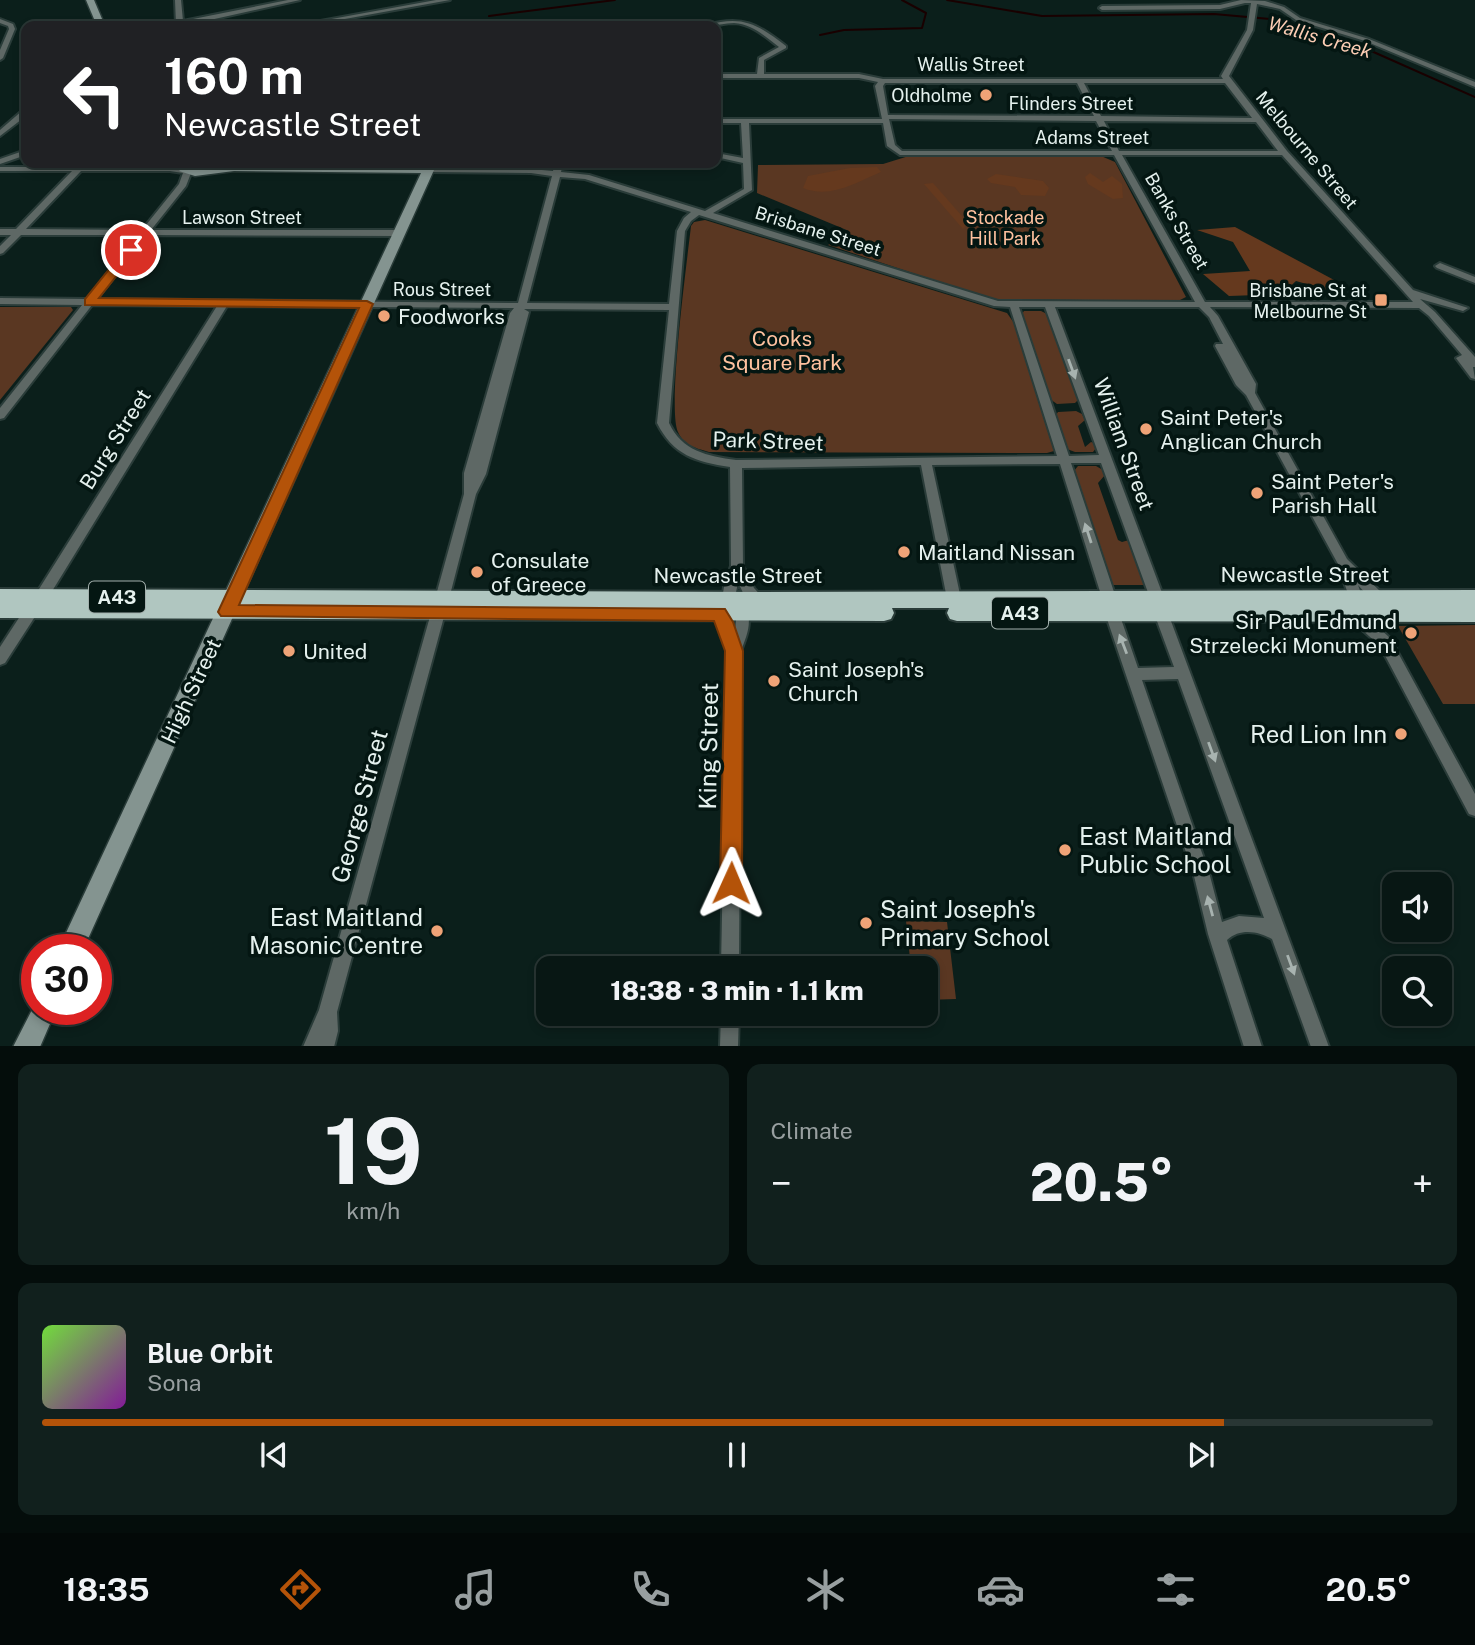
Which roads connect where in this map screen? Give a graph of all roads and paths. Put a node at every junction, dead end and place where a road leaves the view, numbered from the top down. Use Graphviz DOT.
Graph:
graph roads {
  1 [pos="90,0"];
  2 [pos="178,0"];
  3 [pos="297,0"];
  4 [pos="447,0"];
  5 [pos="435,1"];
  6 [pos="1254,1"];
  7 [pos="1102,8"];
  8 [pos="0,21"];
  9 [pos="99,21"];
  10 [pos="179,21"];
  11 [pos="198,21"];
  12 [pos="324,21"];
  13 [pos="721,22"];
  14 [pos="0,58"];
  15 [pos="721,76"];
  16 [pos="760,76"];
  17 [pos="883,81"];
  18 [pos="1079,81"];
  19 [pos="1227,81"];
  20 [pos="1475,85"];
  21 [pos="21,116"];
  22 [pos="885,119"];
  23 [pos="1100,119"];
  24 [pos="1258,120"];
  25 [pos="721,121"];
  26 [pos="745,121"];
  27 [pos="0,135"];
  28 [pos="900,153"];
  29 [pos="1118,153"];
  30 [pos="1283,153"];
  31 [pos="21,154"];
  32 [pos="721,156"];
  33 [pos="747,161"];
  34 [pos="0,162"];
  35 [pos="197,168"];
  36 [pos="234,168"];
  37 [pos="429,168"];
  38 [pos="558,168"];
  39 [pos="0,169"];
  40 [pos="79,169"];
  41 [pos="701,213"];
  42 [pos="0,232"];
  43 [pos="145,232"];
  44 [pos="18,233"];
  45 [pos="400,233"];
  46 [pos="0,251"];
  47 [pos="1440,266"];
  48 [pos="1475,280"];
  49 [pos="1408,291"];
  50 [pos="0,301"];
  51 [pos="89,302"];
  52 [pos="224,303"];
  53 [pos="367,304"];
  54 [pos="522,305"];
  55 [pos="1049,305"];
  56 [pos="1202,305"];
  57 [pos="1394,305"];
  58 [pos="1421,305"];
  59 [pos="1014,306"];
  60 [pos="673,307"];
  61 [pos="1463,308"];
  62 [pos="1475,308"];
  63 [pos="1432,313"];
  64 [pos="1475,363"];
  65 [pos="1475,376"];
  66 [pos="1251,393"];
  67 [pos="0,415"];
  68 [pos="1065,459"];
  69 [pos="1106,459"];
  70 [pos="926,462"];
  71 [pos="736,464"];
  72 [pos="1343,562"];
  73 [pos="737,566"];
  74 [pos="0,597"];
  75 [pos="1475,598"];
  76 [pos="954,600"];
  77 [pos="36,604"];
  78 [pos="230,605"];
  79 [pos="1159,605"];
  80 [pos="440,606"];
  81 [pos="1111,606"];
  82 [pos="1354,606"];
  83 [pos="1380,606"];
  84 [pos="737,607"];
  85 [pos="0,610"];
  86 [pos="1475,614"];
  87 [pos="1385,642"];
  88 [pos="734,651"];
  89 [pos="0,659"];
  90 [pos="1184,673"];
  91 [pos="1135,674"];
  92 [pos="1475,809"];
  93 [pos="78,934"];
  94 [pos="1280,934"];
  95 [pos="1218,937"];
  96 [pos="730,956"];
  97 [pos="328,1012"];
  98 [pos="36,1025"];
  99 [pos="730,1026"];
  100 [pos="26,1046"];
  101 [pos="312,1046"];
  102 [pos="325,1046"];
  103 [pos="729,1046"];
  104 [pos="1253,1046"];
  105 [pos="1320,1046"];
  1 -- 9 [label="main road"];
  2 -- 10 [label="street"];
  3 -- 11 [label="street"];
  4 -- 5 [label="street"];
  5 -- 12 [label="street"];
  6 -- 7 [label="street"];
  6 -- 19 [label="street, Melbourne Street"];
  6 -- 20 [label="street"];
  8 -- 14 [label="street"];
  13 -- 16 [label="street"];
  15 -- 16 [label="street, Wallis Street"];
  16 -- 17 [label="street, Wallis Street"];
  17 -- 18 [label="street, Wallis Street"];
  17 -- 22 [label="street"];
  18 -- 19 [label="street, Wallis Street"];
  18 -- 23 [label="street, Banks Street"];
  19 -- 24 [label="street, Melbourne Street"];
  21 -- 27 [label="street"];
  22 -- 23 [label="street, Flinders Street"];
  22 -- 26 [label="street, Flinders Street"];
  22 -- 28 [label="street"];
  23 -- 24 [label="street, Flinders Street"];
  23 -- 29 [label="street, Banks Street"];
  24 -- 30 [label="street, Melbourne Street"];
  25 -- 26 [label="street, Flinders Street"];
  26 -- 33 [label="street, Park Street"];
  28 -- 29 [label="street, Adams Street"];
  29 -- 30 [label="street, Adams Street"];
  29 -- 56 [label="street, Banks Street"];
  30 -- 49 [label="street, Melbourne Street"];
  31 -- 34 [label="street"];
  32 -- 33 [label="street"];
  33 -- 41 [label="street, Park Street"];
  35 -- 36 [label="main road, Brisbane Street"];
  35 -- 40 [label="street, Brisbane Street"];
  35 -- 43 [label="street"];
  37 -- 45 [label="main road, High Street"];
  38 -- 41 [label="street, Brisbane Street"];
  38 -- 54 [label="street, George Street"];
  39 -- 40 [label="street, Brisbane Street"];
  40 -- 44 [label="street"];
  41 -- 59 [label="street, Brisbane Street"];
  41 -- 60 [label="street, Park Street"];
  42 -- 44 [label="street, Lawson Street"];
  43 -- 44 [label="street, Lawson Street"];
  43 -- 45 [label="street, Lawson Street"];
  43 -- 51 [label="street"];
  44 -- 46 [label="street"];
  45 -- 53 [label="main road, High Street"];
  47 -- 48 [label="street"];
  49 -- 57 [label="street"];
  49 -- 58 [label="street, Melbourne Street"];
  49 -- 61 [label="street"];
  50 -- 51 [label="street, Rous Street"];
  51 -- 52 [label="street, Rous Street"];
  51 -- 67 [label="street"];
  52 -- 53 [label="street, Rous Street"];
  52 -- 77 [label="street, Burg Street"];
  53 -- 54 [label="street, Rous Street"];
  53 -- 78 [label="main road, High Street"];
  54 -- 60 [label="street, Rous Street"];
  54 -- 80 [label="street, George Street"];
  55 -- 56 [label="street, Brisbane Street"];
  55 -- 59 [label="street, Brisbane Street"];
  55 -- 69 [label="street, William Street, one-way"];
  56 -- 57 [label="street, Brisbane Street"];
  56 -- 66 [label="street, Banks Street"];
  57 -- 58 [label="street, Brisbane Street"];
  58 -- 63 [label="street, Melbourne Street"];
  58 -- 65 [label="street, Melbourne Street"];
  59 -- 68 [label="street"];
  60 -- 71 [label="street, Park Street"];
  61 -- 62 [label="street"];
  61 -- 63 [label="street"];
  63 -- 64 [label="street, Melbourne Street"];
  66 -- 72 [label="street, Banks Street"];
  68 -- 69 [label="street, Park Street"];
  68 -- 70 [label="street, Park Street"];
  81 -- 68 [label="street, one-way"];
  69 -- 79 [label="street, William Street"];
  70 -- 71 [label="street, Park Street"];
  70 -- 76 [label="street"];
  71 -- 73 [label="street, King Street"];
  72 -- 82 [label="street, Banks Street"];
  72 -- 83 [label="street, Banks Street"];
  73 -- 84 [label="street, King Street"];
  73 -- 84 [label="street, King Street"];
  74 -- 77 [label="highway, Newcastle Street / A43"];
  75 -- 83 [label="highway, Newcastle Street / A43"];
  76 -- 81 [label="highway, Newcastle Street / A43"];
  76 -- 84 [label="highway, Newcastle Street / A43"];
  77 -- 78 [label="highway, Newcastle Street / A43"];
  77 -- 85 [label="highway, Newcastle Street / A43"];
  77 -- 89 [label="street, Burg Street"];
  78 -- 80 [label="highway, Newcastle Street / A43"];
  78 -- 93 [label="main road, High Street"];
  79 -- 81 [label="highway, Newcastle Street / A43"];
  79 -- 82 [label="highway, Newcastle Street / A43"];
  79 -- 90 [label="street, William Street"];
  80 -- 84 [label="highway, Newcastle Street / A43"];
  80 -- 84 [label="highway, Newcastle Street / A43"];
  80 -- 97 [label="street, George Street"];
  81 -- 84 [label="highway, Newcastle Street / A43"];
  91 -- 81 [label="street, one-way"];
  82 -- 83 [label="highway, Newcastle Street / A43"];
  82 -- 87 [label="street, Banks Street"];
  83 -- 86 [label="highway, Newcastle Street / A43"];
  83 -- 87 [label="street, Banks Street"];
  84 -- 88 [label="street, King Street"];
  84 -- 88 [label="street, King Street"];
  87 -- 92 [label="street, Banks Street"];
  88 -- 96 [label="street, King Street"];
  90 -- 91 [label="street"];
  90 -- 94 [label="street, William Street, one-way"];
  95 -- 91 [label="street, one-way"];
  94 -- 95 [label="street"];
  94 -- 105 [label="street, William Street, one-way"];
  95 -- 104 [label="street"];
  97 -- 101 [label="street, George Street"];
  97 -- 102 [label="street, George Street"];
  98 -- 100 [label="main road"];
  99 -- 103 [label="street"];
}
